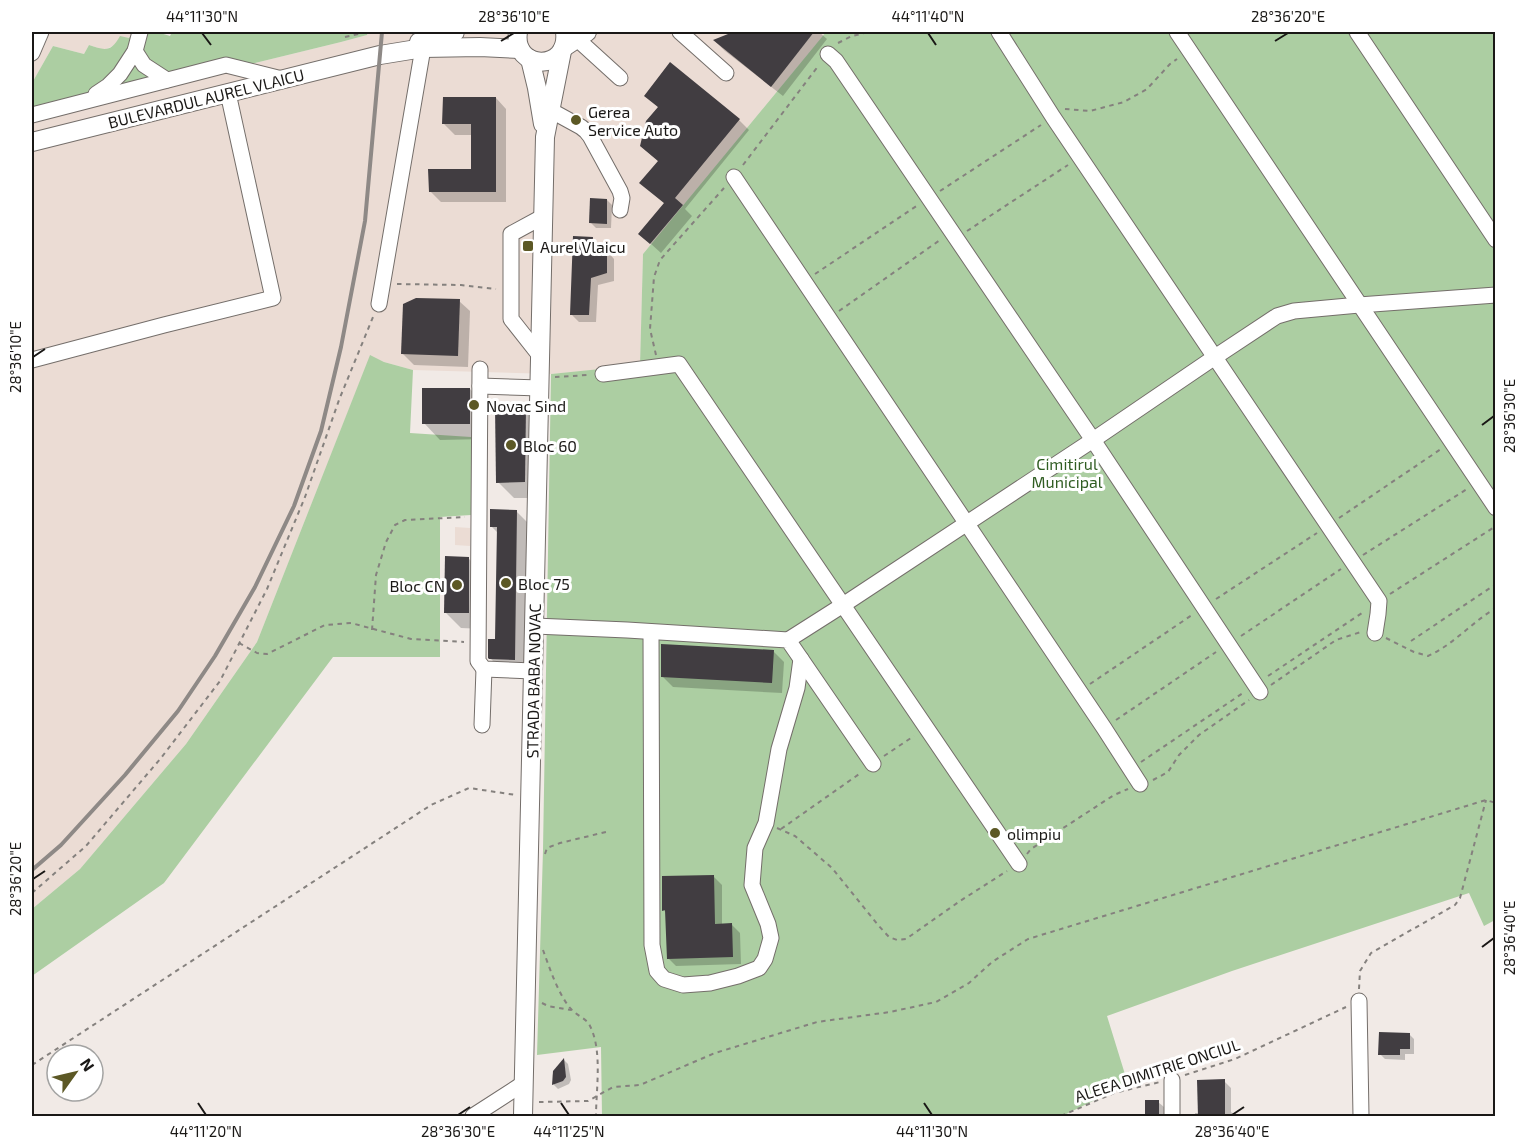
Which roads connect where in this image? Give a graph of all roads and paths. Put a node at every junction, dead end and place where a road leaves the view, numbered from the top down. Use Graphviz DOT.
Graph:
graph roads {
  1 [pos="41,32"];
  2 [pos="140,32"];
  3 [pos="367,32"];
  4 [pos="455,32"];
  5 [pos="680,32"];
  6 [pos="999,32"];
  7 [pos="1177,32"];
  8 [pos="1358,32"];
  9 [pos="345,37"];
  10 [pos="571,40"];
  11 [pos="523,47"];
  12 [pos="423,48"];
  13 [pos="1190,50"];
  14 [pos="135,51"];
  15 [pos="32,53"];
  16 [pos="828,54"];
  17 [pos="380,55"];
  18 [pos="726,73"];
  19 [pos="621,78"];
  20 [pos="282,79"];
  21 [pos="167,80"];
  22 [pos="228,93"];
  23 [pos="80,102"];
  24 [pos="1047,108"];
  25 [pos="550,110"];
  26 [pos="32,115"];
  27 [pos="545,137"];
  28 [pos="32,142"];
  29 [pos="1080,157"];
  30 [pos="734,177"];
  31 [pos="620,210"];
  32 [pos="544,216"];
  33 [pos="954,235"];
  34 [pos="1496,240"];
  35 [pos="382,283"];
  36 [pos="511,291"];
  37 [pos="1496,295"];
  38 [pos="379,304"];
  39 [pos="1359,305"];
  40 [pos="829,317"];
  41 [pos="541,357"];
  42 [pos="1215,357"];
  43 [pos="32,360"];
  44 [pos="480,369"];
  45 [pos="603,374"];
  46 [pos="540,383"];
  47 [pos="480,386"];
  48 [pos="1093,440"];
  49 [pos="1451,442"];
  50 [pos="1478,482"];
  51 [pos="1496,508"];
  52 [pos="479,516"];
  53 [pos="967,523"];
  54 [pos="1328,525"];
  55 [pos="1352,562"];
  56 [pos="1496,584"];
  57 [pos="843,605"];
  58 [pos="1204,608"];
  59 [pos="534,626"];
  60 [pos="372,630"];
  61 [pos="651,632"];
  62 [pos="1376,633"];
  63 [pos="788,640"];
  64 [pos="1411,641"];
  65 [pos="239,643"];
  66 [pos="478,643"];
  67 [pos="1228,644"];
  68 [pos="801,659"];
  69 [pos="484,669"];
  70 [pos="533,671"];
  71 [pos="1257,689"];
  72 [pos="1079,691"];
  73 [pos="482,725"];
  74 [pos="926,727"];
  75 [pos="1104,728"];
  76 [pos="873,764"];
  77 [pos="1131,770"];
  78 [pos="1140,784"];
  79 [pos="531,797"];
  80 [pos="1486,800"];
  81 [pos="1496,803"];
  82 [pos="780,829"];
  83 [pos="610,831"];
  84 [pos="544,858"];
  85 [pos="1019,864"];
  86 [pos="32,893"];
  87 [pos="542,948"];
  88 [pos="526,995"];
  89 [pos="1359,1001"];
  90 [pos="572,1011"];
  91 [pos="32,1065"];
  92 [pos="1172,1080"];
  93 [pos="524,1083"];
  94 [pos="596,1096"];
  95 [pos="524,1109"];
  96 [pos="473,1116"];
  97 [pos="596,1116"];
  98 [pos="1061,1116"];
  99 [pos="1173,1116"];
  100 [pos="1361,1116"];
  1 -- 15 [label="street"];
  2 -- 14 [label="street"];
  3 -- 9 [label="path"];
  4 -- 17 [label="main road, BULEVARDUL AUREL VLAICU"];
  5 -- 18 [label="street"];
  6 -- 24 [label="street"];
  7 -- 13 [label="street"];
  8 -- 34 [label="street"];
  10 -- 11 [label="main road, BULEVARDUL AUREL VLAICU"];
  10 -- 19 [label="street"];
  10 -- 25 [label="main road, STRADA BABA NOVAC"];
  11 -- 12 [label="main road, BULEVARDUL AUREL VLAICU"];
  11 -- 27 [label="main road, STRADA BABA NOVAC"];
  12 -- 17 [label="main road, BULEVARDUL AUREL VLAICU"];
  12 -- 35 [label="street"];
  13 -- 24 [label="path"];
  13 -- 39 [label="street"];
  14 -- 21 [label="street"];
  14 -- 23 [label="street"];
  16 -- 33 [label="street"];
  17 -- 20 [label="main road, BULEVARDUL AUREL VLAICU"];
  20 -- 21 [label="street"];
  20 -- 22 [label="main road, BULEVARDUL AUREL VLAICU"];
  21 -- 23 [label="street"];
  22 -- 28 [label="main road, BULEVARDUL AUREL VLAICU"];
  22 -- 43 [label="street"];
  23 -- 26 [label="street"];
  24 -- 29 [label="street"];
  25 -- 27 [label="main road, STRADA BABA NOVAC"];
  25 -- 31 [label="street"];
  27 -- 32 [label="main road, STRADA BABA NOVAC"];
  29 -- 33 [label="path"];
  29 -- 42 [label="street"];
  30 -- 40 [label="street"];
  32 -- 36 [label="street"];
  32 -- 41 [label="main road, STRADA BABA NOVAC"];
  33 -- 40 [label="path"];
  33 -- 48 [label="street"];
  35 -- 36 [label="path"];
  35 -- 38 [label="street"];
  36 -- 41 [label="street"];
  37 -- 39 [label="street"];
  38 -- 65 [label="path"];
  39 -- 42 [label="street"];
  39 -- 49 [label="street"];
  40 -- 53 [label="street"];
  41 -- 46 [label="main road, STRADA BABA NOVAC"];
  42 -- 48 [label="street"];
  42 -- 54 [label="street"];
  44 -- 47 [label="street"];
  45 -- 46 [label="path"];
  45 -- 57 [label="street"];
  46 -- 47 [label="street"];
  46 -- 59 [label="main road, STRADA BABA NOVAC"];
  47 -- 52 [label="street"];
  48 -- 53 [label="street"];
  48 -- 58 [label="street"];
  49 -- 50 [label="street"];
  49 -- 54 [label="path"];
  50 -- 51 [label="street"];
  50 -- 55 [label="path"];
  52 -- 60 [label="path"];
  52 -- 66 [label="street"];
  53 -- 57 [label="street"];
  53 -- 72 [label="street"];
  54 -- 55 [label="street"];
  54 -- 58 [label="path"];
  55 -- 62 [label="street"];
  55 -- 67 [label="path"];
  56 -- 64 [label="path"];
  57 -- 63 [label="street"];
  57 -- 74 [label="street"];
  58 -- 67 [label="street"];
  58 -- 72 [label="path"];
  59 -- 61 [label="street"];
  59 -- 70 [label="main road, STRADA BABA NOVAC"];
  60 -- 65 [label="path"];
  60 -- 66 [label="path"];
  61 -- 63 [label="street"];
  61 -- 68 [label="street"];
  63 -- 68 [label="street"];
  65 -- 86 [label="path"];
  66 -- 69 [label="street"];
  67 -- 71 [label="street"];
  67 -- 75 [label="path"];
  68 -- 76 [label="street"];
  69 -- 70 [label="street"];
  69 -- 73 [label="street"];
  70 -- 79 [label="main road, STRADA BABA NOVAC"];
  71 -- 77 [label="path"];
  72 -- 75 [label="street"];
  74 -- 76 [label="path"];
  74 -- 85 [label="street"];
  75 -- 77 [label="street"];
  76 -- 82 [label="path"];
  77 -- 78 [label="street"];
  79 -- 88 [label="main road, STRADA BABA NOVAC"];
  79 -- 91 [label="path"];
  80 -- 81 [label="path"];
  80 -- 89 [label="path"];
  80 -- 94 [label="path"];
  83 -- 84 [label="path"];
  87 -- 90 [label="path"];
  88 -- 90 [label="path"];
  88 -- 93 [label="main road, STRADA BABA NOVAC"];
  89 -- 92 [label="path, ALEEA DIMITRIE ONCIUL"];
  89 -- 100 [label="street"];
  90 -- 94 [label="path"];
  92 -- 98 [label="path, ALEEA DIMITRIE ONCIUL"];
  92 -- 99 [label="street"];
  93 -- 95 [label="main road, STRADA BABA NOVAC"];
  93 -- 96 [label="street"];
  94 -- 95 [label="path"];
  94 -- 97 [label="path"];
}
